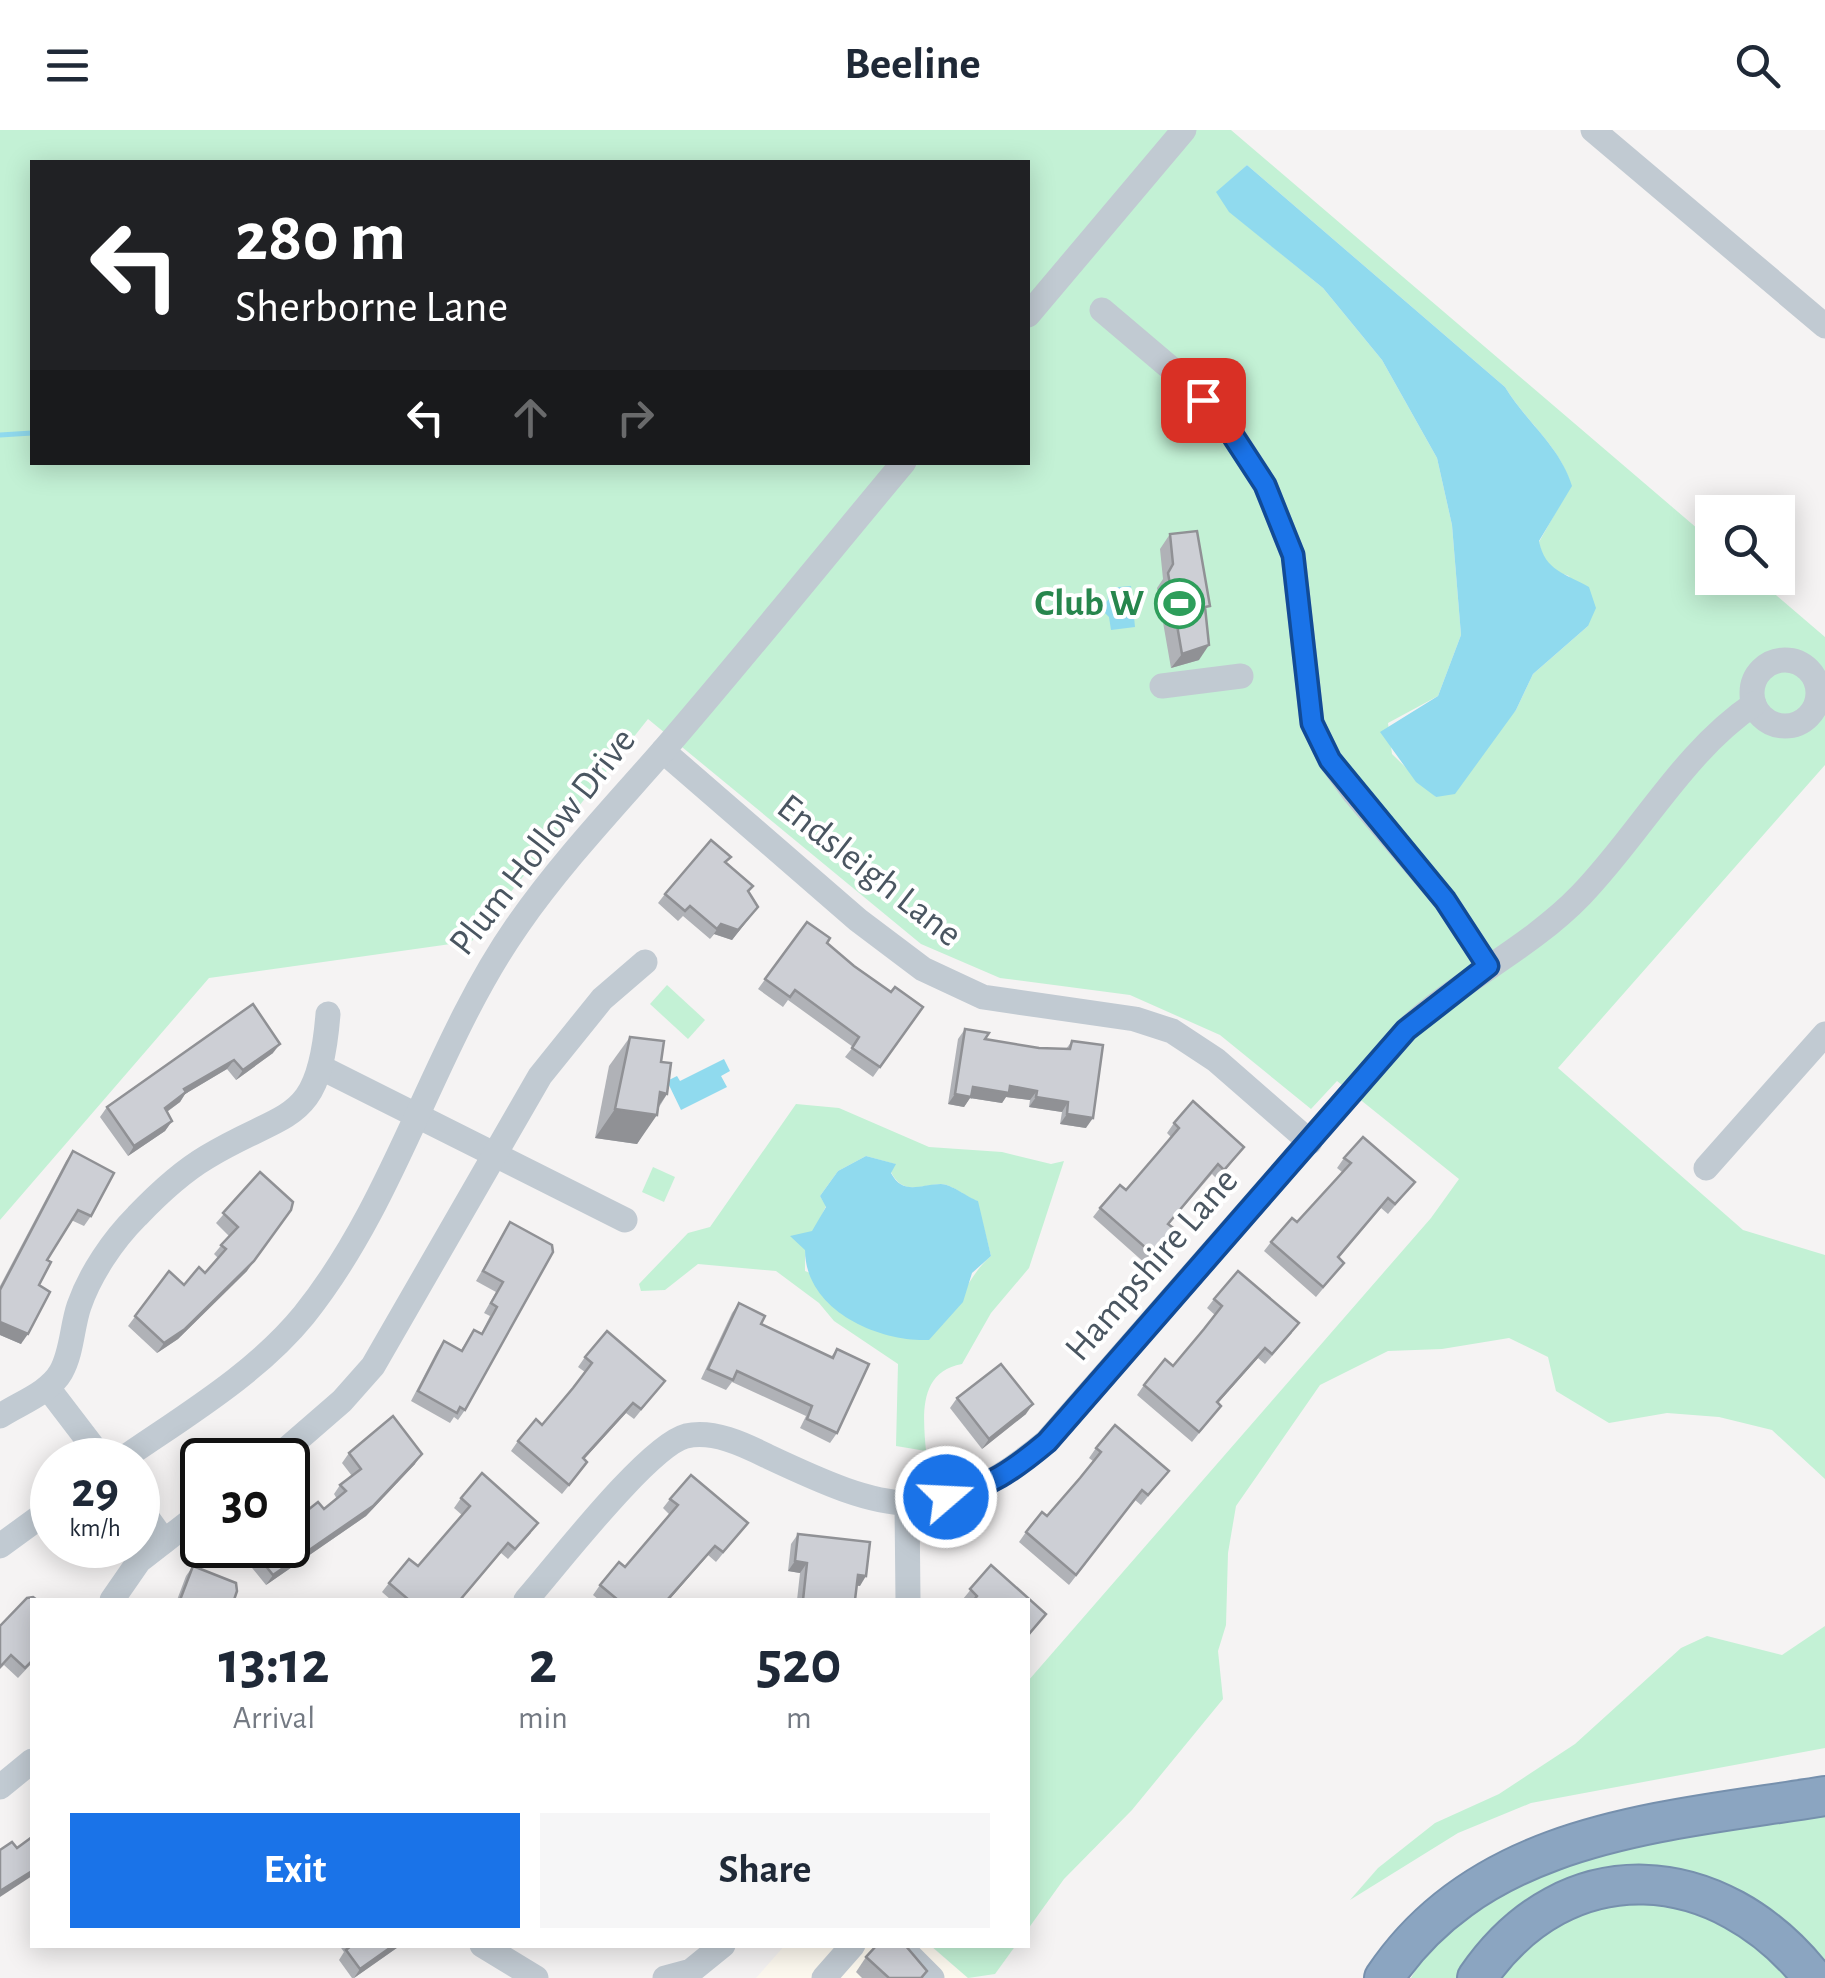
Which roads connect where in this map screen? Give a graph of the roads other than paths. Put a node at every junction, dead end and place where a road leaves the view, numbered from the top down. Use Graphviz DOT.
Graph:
graph roads {
  1 [pos="1184,130"];
  2 [pos="1593,130"];
  3 [pos="1102,310"];
  4 [pos="1030,313"];
  5 [pos="1825,326"];
  6 [pos="901,465"];
  7 [pos="1242,676"];
  8 [pos="1162,686"];
  9 [pos="1754,704"];
  10 [pos="662,751"];
  11 [pos="645,962"];
  12 [pos="1488,966"];
  13 [pos="328,1014"];
  14 [pos="1825,1034"];
  15 [pos="320,1068"];
  16 [pos="416,1115"];
  17 [pos="1310,1142"];
  18 [pos="492,1153"];
  19 [pos="1706,1168"];
  20 [pos="625,1220"];
  21 [pos="48,1388"];
  22 [pos="0,1416"];
  23 [pos="86,1438"];
  24 [pos="152,1438"];
  25 [pos="299,1438"];
  26 [pos="907,1504"];
  27 [pos="30,1524"];
  28 [pos="180,1529"];
  29 [pos="160,1535"];
  30 [pos="164,1541"];
  31 [pos="0,1546"];
  32 [pos="113,1598"];
  33 [pos="528,1598"];
  34 [pos="908,1598"];
  35 [pos="30,1763"];
  36 [pos="0,1788"];
  37 [pos="1825,1796"];
  38 [pos="487,1948"];
  39 [pos="719,1948"];
  40 [pos="850,1948"];
  41 [pos="903,1948"];
  42 [pos="536,1978"];
  43 [pos="665,1978"];
  44 [pos="824,1978"];
  45 [pos="932,1978"];
  46 [pos="1384,1978"];
  47 [pos="1477,1978"];
  48 [pos="1814,1978"];
  1 -- 4 [label="street"];
  2 -- 5 [label="street"];
  3 -- 12 [label="street"];
  6 -- 10 [label="street, Plum Hollow Drive"];
  7 -- 8 [label="street"];
  9 -- 12 [label="street, Hampshire Lane"];
  10 -- 16 [label="street, Plum Hollow Drive"];
  10 -- 17 [label="street, Endsleigh Lane"];
  11 -- 18 [label="street"];
  12 -- 17 [label="street, Hampshire Lane"];
  13 -- 15 [label="street"];
  14 -- 19 [label="street"];
  15 -- 16 [label="street"];
  15 -- 21 [label="street"];
  16 -- 18 [label="street"];
  16 -- 24 [label="street, Plum Hollow Drive"];
  17 -- 26 [label="street, Hampshire Lane"];
  18 -- 20 [label="street"];
  18 -- 25 [label="street"];
  21 -- 22 [label="street"];
  21 -- 23 [label="street"];
  26 -- 33 [label="street, Hampshire Lane"];
  26 -- 34 [label="street"];
  27 -- 31 [label="street"];
  28 -- 30 [label="street"];
  29 -- 30 [label="street"];
  30 -- 32 [label="street"];
  35 -- 36 [label="street"];
  37 -- 46 [label="highway"];
  38 -- 42 [label="street"];
  39 -- 43 [label="street"];
  40 -- 44 [label="street"];
  41 -- 45 [label="street"];
  47 -- 48 [label="highway"];
}
